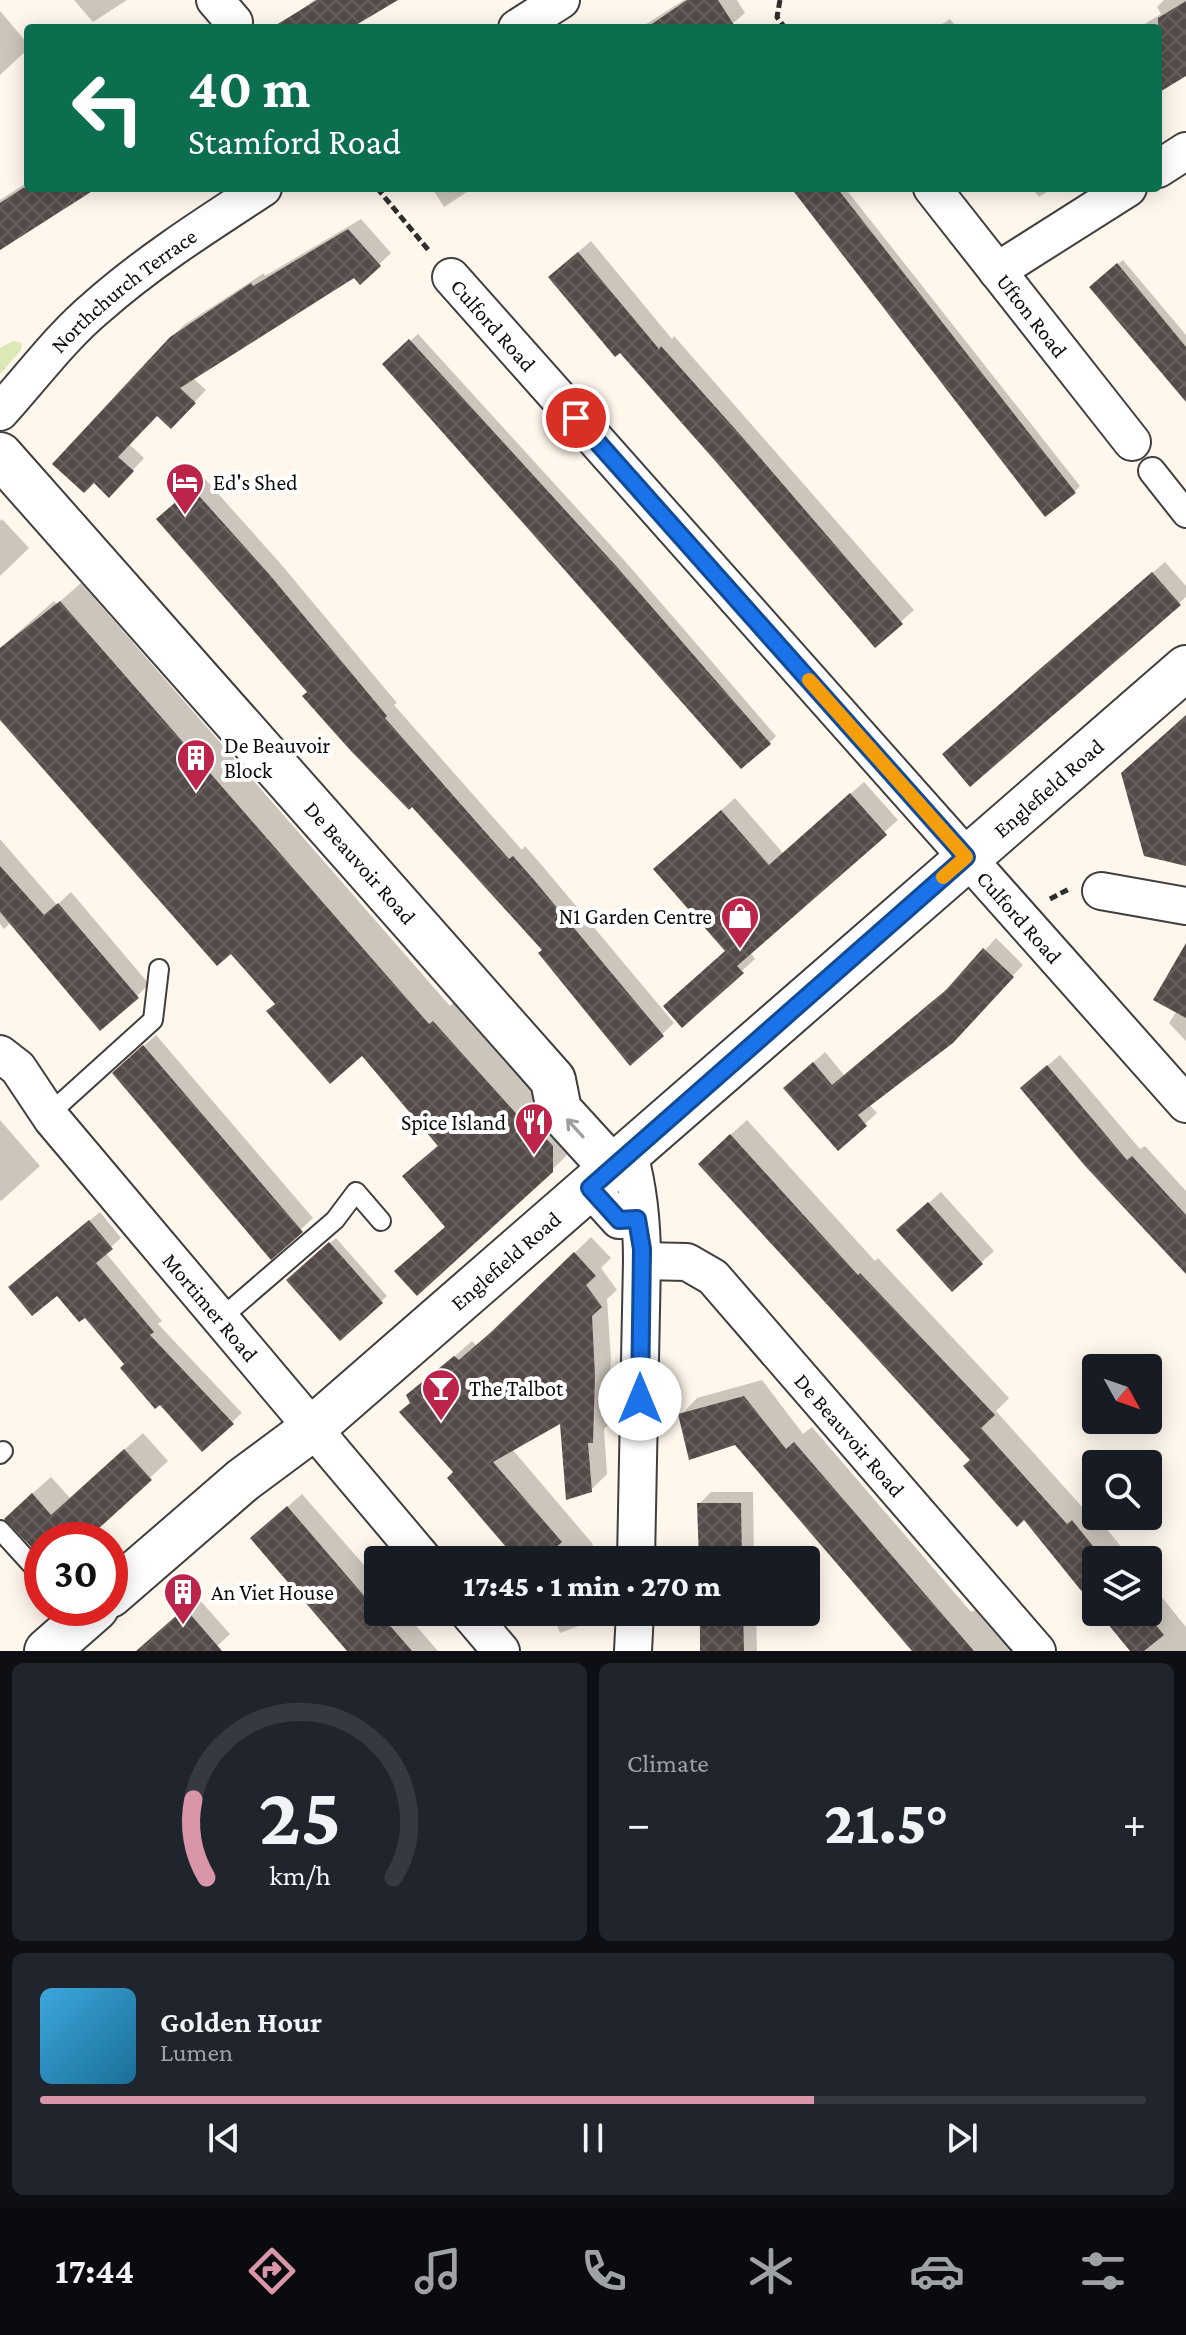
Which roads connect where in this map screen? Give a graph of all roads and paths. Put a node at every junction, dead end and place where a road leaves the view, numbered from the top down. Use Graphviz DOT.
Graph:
graph roads {
  1 [pos="561,0"];
  2 [pos="780,0"];
  3 [pos="523,24"];
  4 [pos="782,24"];
  5 [pos="1186,151"];
  6 [pos="1162,166"];
  7 [pos="257,192"];
  8 [pos="380,192"];
  9 [pos="935,192"];
  10 [pos="1122,192"];
  11 [pos="997,271"];
  12 [pos="451,277"];
  13 [pos="0,412"];
  14 [pos="0,455"];
  15 [pos="1142,457"];
  16 [pos="1186,514"];
  17 [pos="1186,668"];
  18 [pos="966,857"];
  19 [pos="1101,891"];
  20 [pos="1186,906"];
  21 [pos="1026,926"];
  22 [pos="159,969"];
  23 [pos="0,1054"];
  24 [pos="1186,1104"];
  25 [pos="49,1114"];
  26 [pos="610,1170"];
  27 [pos="637,1219"];
  28 [pos="381,1221"];
  29 [pos="642,1261"];
  30 [pos="220,1319"];
  31 [pos="313,1428"];
  32 [pos="0,1530"];
  33 [pos="412,1546"];
  34 [pos="636,1546"];
  35 [pos="24,1556"];
  36 [pos="128,1576"];
  37 [pos="72,1626"];
  38 [pos="480,1626"];
  39 [pos="634,1626"];
  40 [pos="47,1651"];
  41 [pos="501,1651"];
  42 [pos="633,1651"];
  43 [pos="1037,1651"];
  1 -- 3 [label="street"];
  2 -- 4 [label="path"];
  5 -- 6 [label="street"];
  7 -- 13 [label="street, Northchurch Terrace"];
  8 -- 12 [label="path, Culford Road"];
  9 -- 11 [label="street, Ufton Road"];
  10 -- 11 [label="street"];
  11 -- 15 [label="street, Ufton Road"];
  12 -- 18 [label="street, Culford Road"];
  26 -- 14 [label="street, De Beauvoir Road, one-way"];
  15 -- 16 [label="street, Ufton Road"];
  17 -- 18 [label="street, Englefield Road"];
  18 -- 21 [label="street, Culford Road"];
  18 -- 26 [label="street, Englefield Road"];
  19 -- 20 [label="street"];
  19 -- 21 [label="path"];
  21 -- 24 [label="street, Culford Road"];
  22 -- 25 [label="lane"];
  23 -- 25 [label="street, Mortimer Road"];
  25 -- 30 [label="street, Mortimer Road"];
  26 -- 27 [label="street"];
  26 -- 27 [label="street"];
  26 -- 31 [label="street, Englefield Road"];
  27 -- 29 [label="street"];
  28 -- 30 [label="lane"];
  29 -- 34 [label="street"];
  29 -- 43 [label="street, De Beauvoir Road"];
  30 -- 31 [label="street, Mortimer Road"];
  31 -- 33 [label="street, Mortimer Road"];
  31 -- 36 [label="street, Englefield Road"];
  32 -- 35 [label="lane"];
  37 -- 40 [label="street, Englefield Road"];
  38 -- 41 [label="street"];
  39 -- 42 [label="street"];
}
